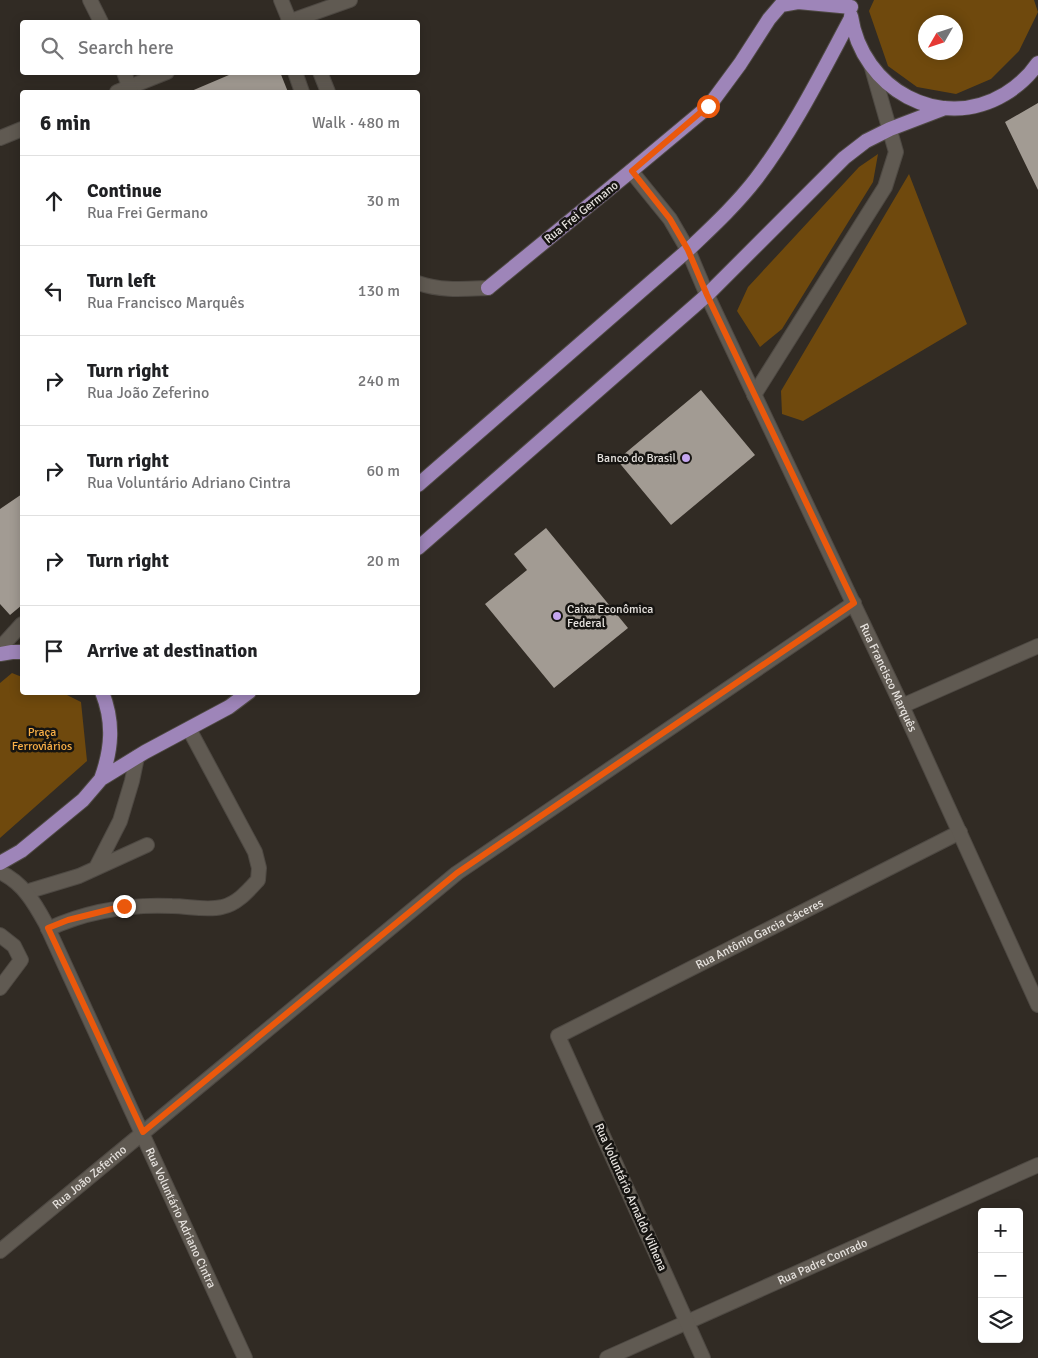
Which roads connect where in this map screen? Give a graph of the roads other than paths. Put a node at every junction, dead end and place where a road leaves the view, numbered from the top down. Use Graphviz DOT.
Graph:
graph roads {
  1 [pos="90,0"];
  2 [pos="281,0"];
  3 [pos="350,0"];
  4 [pos="851,8"];
  5 [pos="100,20"];
  6 [pos="288,20"];
  7 [pos="295,20"];
  8 [pos="1038,62"];
  9 [pos="872,68"];
  10 [pos="125,75"];
  11 [pos="161,75"];
  12 [pos="296,75"];
  13 [pos="321,75"];
  14 [pos="129,90"];
  15 [pos="131,90"];
  16 [pos="301,90"];
  17 [pos="327,90"];
  18 [pos="945,108"];
  19 [pos="890,129"];
  20 [pos="20,130"];
  21 [pos="0,138"];
  22 [pos="632,171"];
  23 [pos="688,250"];
  24 [pos="420,284"];
  25 [pos="488,288"];
  26 [pos="707,295"];
  27 [pos="754,395"];
  28 [pos="420,483"];
  29 [pos="420,546"];
  30 [pos="854,603"];
  31 [pos="20,626"];
  32 [pos="1038,646"];
  33 [pos="0,648"];
  34 [pos="20,652"];
  35 [pos="0,654"];
  36 [pos="103,695"];
  37 [pos="245,695"];
  38 [pos="902,706"];
  39 [pos="189,729"];
  40 [pos="137,757"];
  41 [pos="101,778"];
  42 [pos="960,832"];
  43 [pos="148,845"];
  44 [pos="0,863"];
  45 [pos="96,868"];
  46 [pos="0,872"];
  47 [pos="26,892"];
  48 [pos="48,928"];
  49 [pos="0,935"];
  50 [pos="0,988"];
  51 [pos="1038,1005"];
  52 [pos="558,1036"];
  53 [pos="143,1132"];
  54 [pos="1038,1165"];
  55 [pos="0,1250"];
  56 [pos="687,1323"];
  57 [pos="245,1358"];
  58 [pos="607,1358"];
  59 [pos="703,1358"];
  1 -- 5 [label="street"];
  2 -- 6 [label="street"];
  3 -- 7 [label="street"];
  4 -- 9 [label="main road"];
  4 -- 22 [label="main road, Rua Frei Germano"];
  4 -- 23 [label="main road"];
  8 -- 18 [label="main road"];
  9 -- 18 [label="main road"];
  9 -- 19 [label="street"];
  10 -- 14 [label="street"];
  11 -- 15 [label="street"];
  12 -- 16 [label="street"];
  13 -- 17 [label="street"];
  18 -- 19 [label="main road"];
  19 -- 26 [label="main road"];
  19 -- 27 [label="street"];
  20 -- 21 [label="street"];
  22 -- 23 [label="street, Rua Francisco Marquês"];
  22 -- 25 [label="main road, Rua Frei Germano"];
  23 -- 26 [label="street, Rua Francisco Marquês"];
  23 -- 28 [label="main road"];
  24 -- 25 [label="street"];
  26 -- 27 [label="street, Rua Francisco Marquês"];
  26 -- 29 [label="main road"];
  27 -- 30 [label="street, Rua Francisco Marquês"];
  30 -- 38 [label="street, Rua Francisco Marquês"];
  30 -- 53 [label="street, Rua João Zeferino"];
  31 -- 33 [label="street"];
  32 -- 38 [label="street"];
  34 -- 35 [label="main road"];
  36 -- 41 [label="main road"];
  37 -- 39 [label="main road"];
  38 -- 42 [label="street, Rua Francisco Marquês"];
  39 -- 40 [label="main road"];
  39 -- 48 [label="street"];
  40 -- 41 [label="main road"];
  40 -- 45 [label="street"];
  41 -- 44 [label="main road"];
  42 -- 51 [label="street, Rua Francisco Marquês"];
  42 -- 52 [label="street, Rua Antônio Garcia Cáceres"];
  43 -- 45 [label="street"];
  45 -- 47 [label="street"];
  46 -- 47 [label="street, Rua Voluntário Adriano Cintra"];
  47 -- 48 [label="street, Rua Voluntário Adriano Cintra"];
  48 -- 53 [label="street, Rua Voluntário Adriano Cintra"];
  49 -- 50 [label="street"];
  52 -- 56 [label="street, Rua Voluntário Arnaldo Vilhena"];
  53 -- 55 [label="street, Rua João Zeferino"];
  53 -- 57 [label="street, Rua Voluntário Adriano Cintra"];
  54 -- 56 [label="street, Rua Padre Conrado"];
  56 -- 58 [label="street, Rua Padre Conrado"];
  56 -- 59 [label="street, Rua Voluntário Arnaldo Vilhena"];
}
